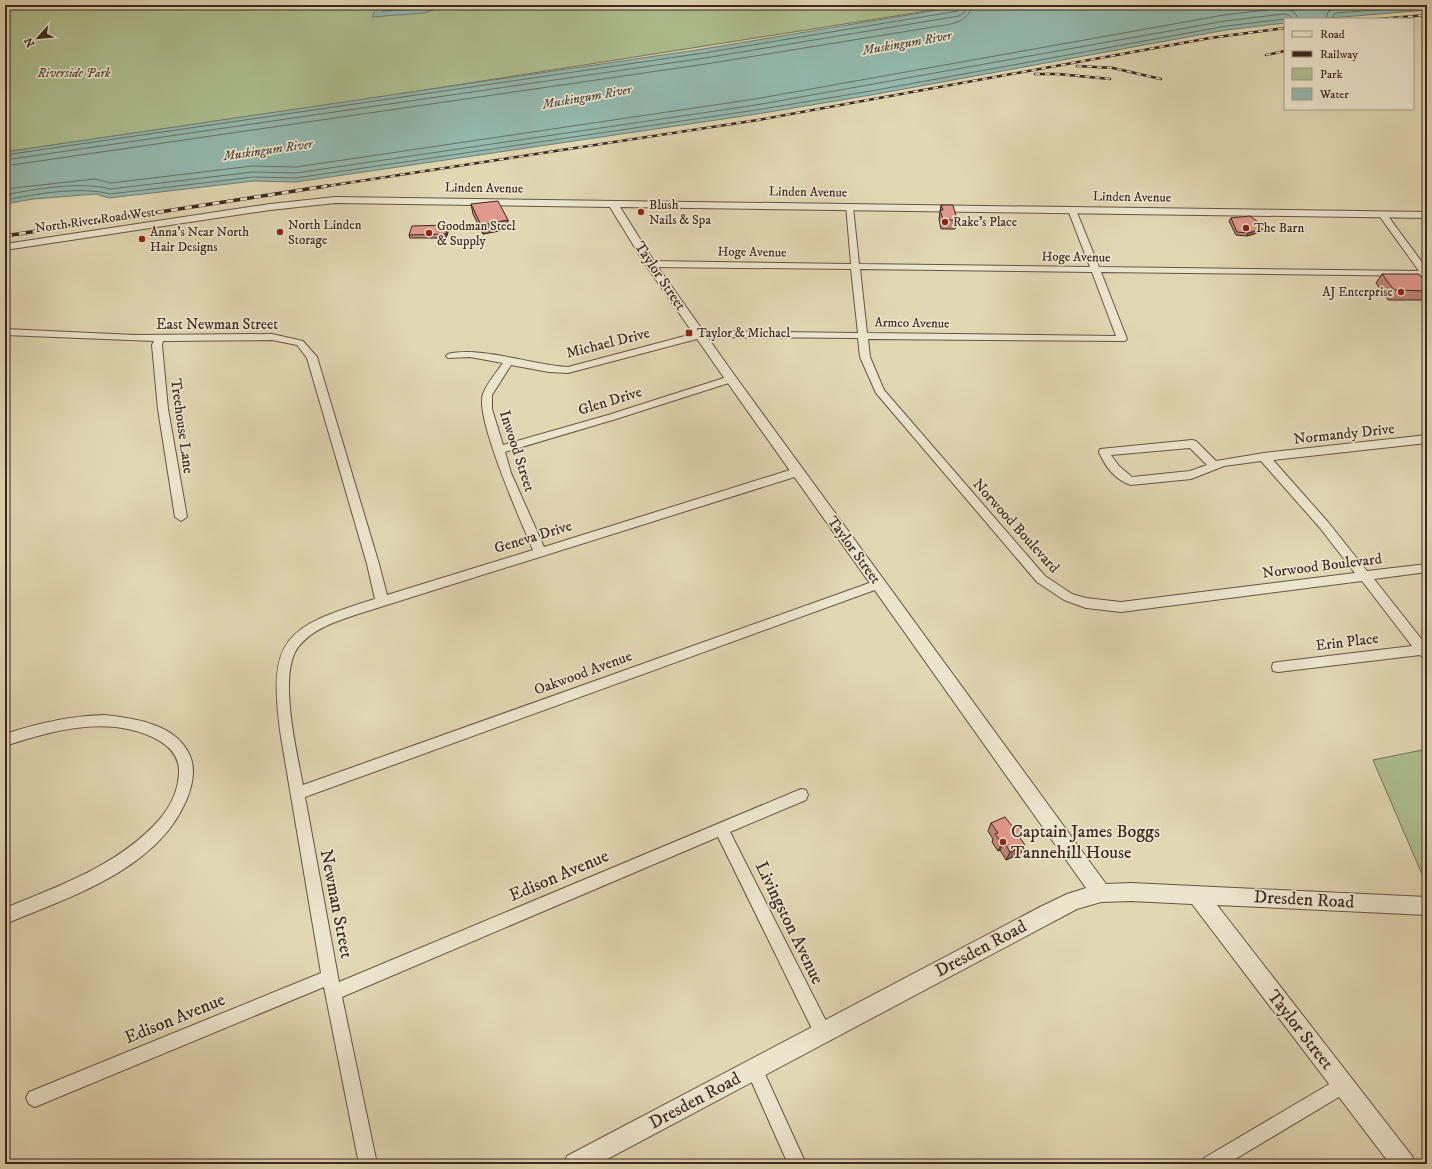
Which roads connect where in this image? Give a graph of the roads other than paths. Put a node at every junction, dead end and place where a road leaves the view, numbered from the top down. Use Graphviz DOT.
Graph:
graph roads {
  1 [pos="614,204"];
  2 [pos="849,207"];
  3 [pos="1072,210"];
  4 [pos="1382,214"];
  5 [pos="1427,215"];
  6 [pos="190,220"];
  7 [pos="5,247"];
  8 [pos="650,264"];
  9 [pos="854,267"];
  10 [pos="1096,270"];
  11 [pos="5,332"];
  12 [pos="862,335"];
  13 [pos="700,336"];
  14 [pos="159,338"];
  15 [pos="451,356"];
  16 [pos="509,361"];
  17 [pos="731,379"];
  18 [pos="1427,439"];
  19 [pos="498,450"];
  20 [pos="1264,457"];
  21 [pos="1215,466"];
  22 [pos="797,472"];
  23 [pos="181,517"];
  24 [pos="540,552"];
  25 [pos="1427,568"];
  26 [pos="1365,576"];
  27 [pos="879,584"];
  28 [pos="382,602"];
  29 [pos="289,651"];
  30 [pos="1424,653"];
  31 [pos="1278,667"];
  32 [pos="5,740"];
  33 [pos="297,792"];
  34 [pos="800,795"];
  35 [pos="722,830"];
  36 [pos="1100,893"];
  37 [pos="1196,895"];
  38 [pos="1427,906"];
  39 [pos="5,916"];
  40 [pos="332,985"];
  41 [pos="823,1033"];
  42 [pos="754,1069"];
  43 [pos="1343,1085"];
  44 [pos="35,1098"];
  45 [pos="368,1164"];
  46 [pos="575,1164"];
  47 [pos="797,1164"];
  48 [pos="1210,1164"];
  49 [pos="1404,1164"];
  1 -- 2 [label="street, Linden Avenue"];
  1 -- 6 [label="street, Linden Avenue"];
  1 -- 8 [label="street, Taylor Street"];
  2 -- 3 [label="street, Linden Avenue"];
  2 -- 9 [label="street, Norwood Boulevard"];
  3 -- 4 [label="street, Linden Avenue"];
  3 -- 10 [label="street"];
  4 -- 5 [label="street, Linden Avenue"];
  4 -- 10 [label="street, Hoge Avenue"];
  6 -- 7 [label="street, North River Road West"];
  8 -- 9 [label="street, Hoge Avenue"];
  8 -- 13 [label="street, Taylor Street"];
  9 -- 10 [label="street, Hoge Avenue"];
  9 -- 12 [label="street, Norwood Boulevard"];
  10 -- 12 [label="street, Armco Avenue"];
  11 -- 14 [label="street, East Newman Street"];
  12 -- 13 [label="street, Armco Avenue"];
  12 -- 26 [label="street, Norwood Boulevard"];
  13 -- 16 [label="street, Michael Drive"];
  13 -- 17 [label="street, Taylor Street"];
  14 -- 23 [label="street, Treehouse Lane"];
  14 -- 28 [label="street, East Newman Street"];
  15 -- 16 [label="street, Michael Drive"];
  16 -- 19 [label="street, Inwood Street"];
  17 -- 19 [label="street, Glen Drive"];
  17 -- 22 [label="street, Taylor Street"];
  18 -- 20 [label="street, Normandy Drive"];
  19 -- 24 [label="street, Inwood Street"];
  20 -- 21 [label="street, Normandy Drive"];
  20 -- 26 [label="street"];
  21 -- 21 [label="street, Normandy Drive"];
  22 -- 24 [label="street, Geneva Drive"];
  22 -- 27 [label="street, Taylor Street"];
  24 -- 28 [label="street, Geneva Drive"];
  25 -- 26 [label="street, Norwood Boulevard"];
  26 -- 30 [label="street"];
  27 -- 33 [label="street, Oakwood Avenue"];
  27 -- 36 [label="street, Taylor Street"];
  28 -- 29 [label="street, Geneva Drive"];
  29 -- 33 [label="street, Newman Street"];
  30 -- 31 [label="street, Erin Place"];
  32 -- 39 [label="street"];
  33 -- 40 [label="street, Newman Street"];
  34 -- 35 [label="street, Edison Avenue"];
  35 -- 40 [label="street, Edison Avenue"];
  35 -- 41 [label="street, Livingston Avenue"];
  36 -- 37 [label="street, Dresden Road"];
  36 -- 41 [label="street, Dresden Road"];
  37 -- 38 [label="street, Dresden Road"];
  37 -- 43 [label="street, Taylor Street"];
  40 -- 44 [label="street, Edison Avenue"];
  40 -- 45 [label="street, Newman Street"];
  41 -- 42 [label="street, Dresden Road"];
  42 -- 46 [label="street, Dresden Road"];
  42 -- 47 [label="street"];
  43 -- 48 [label="street"];
  43 -- 49 [label="street, Taylor Street"];
}
